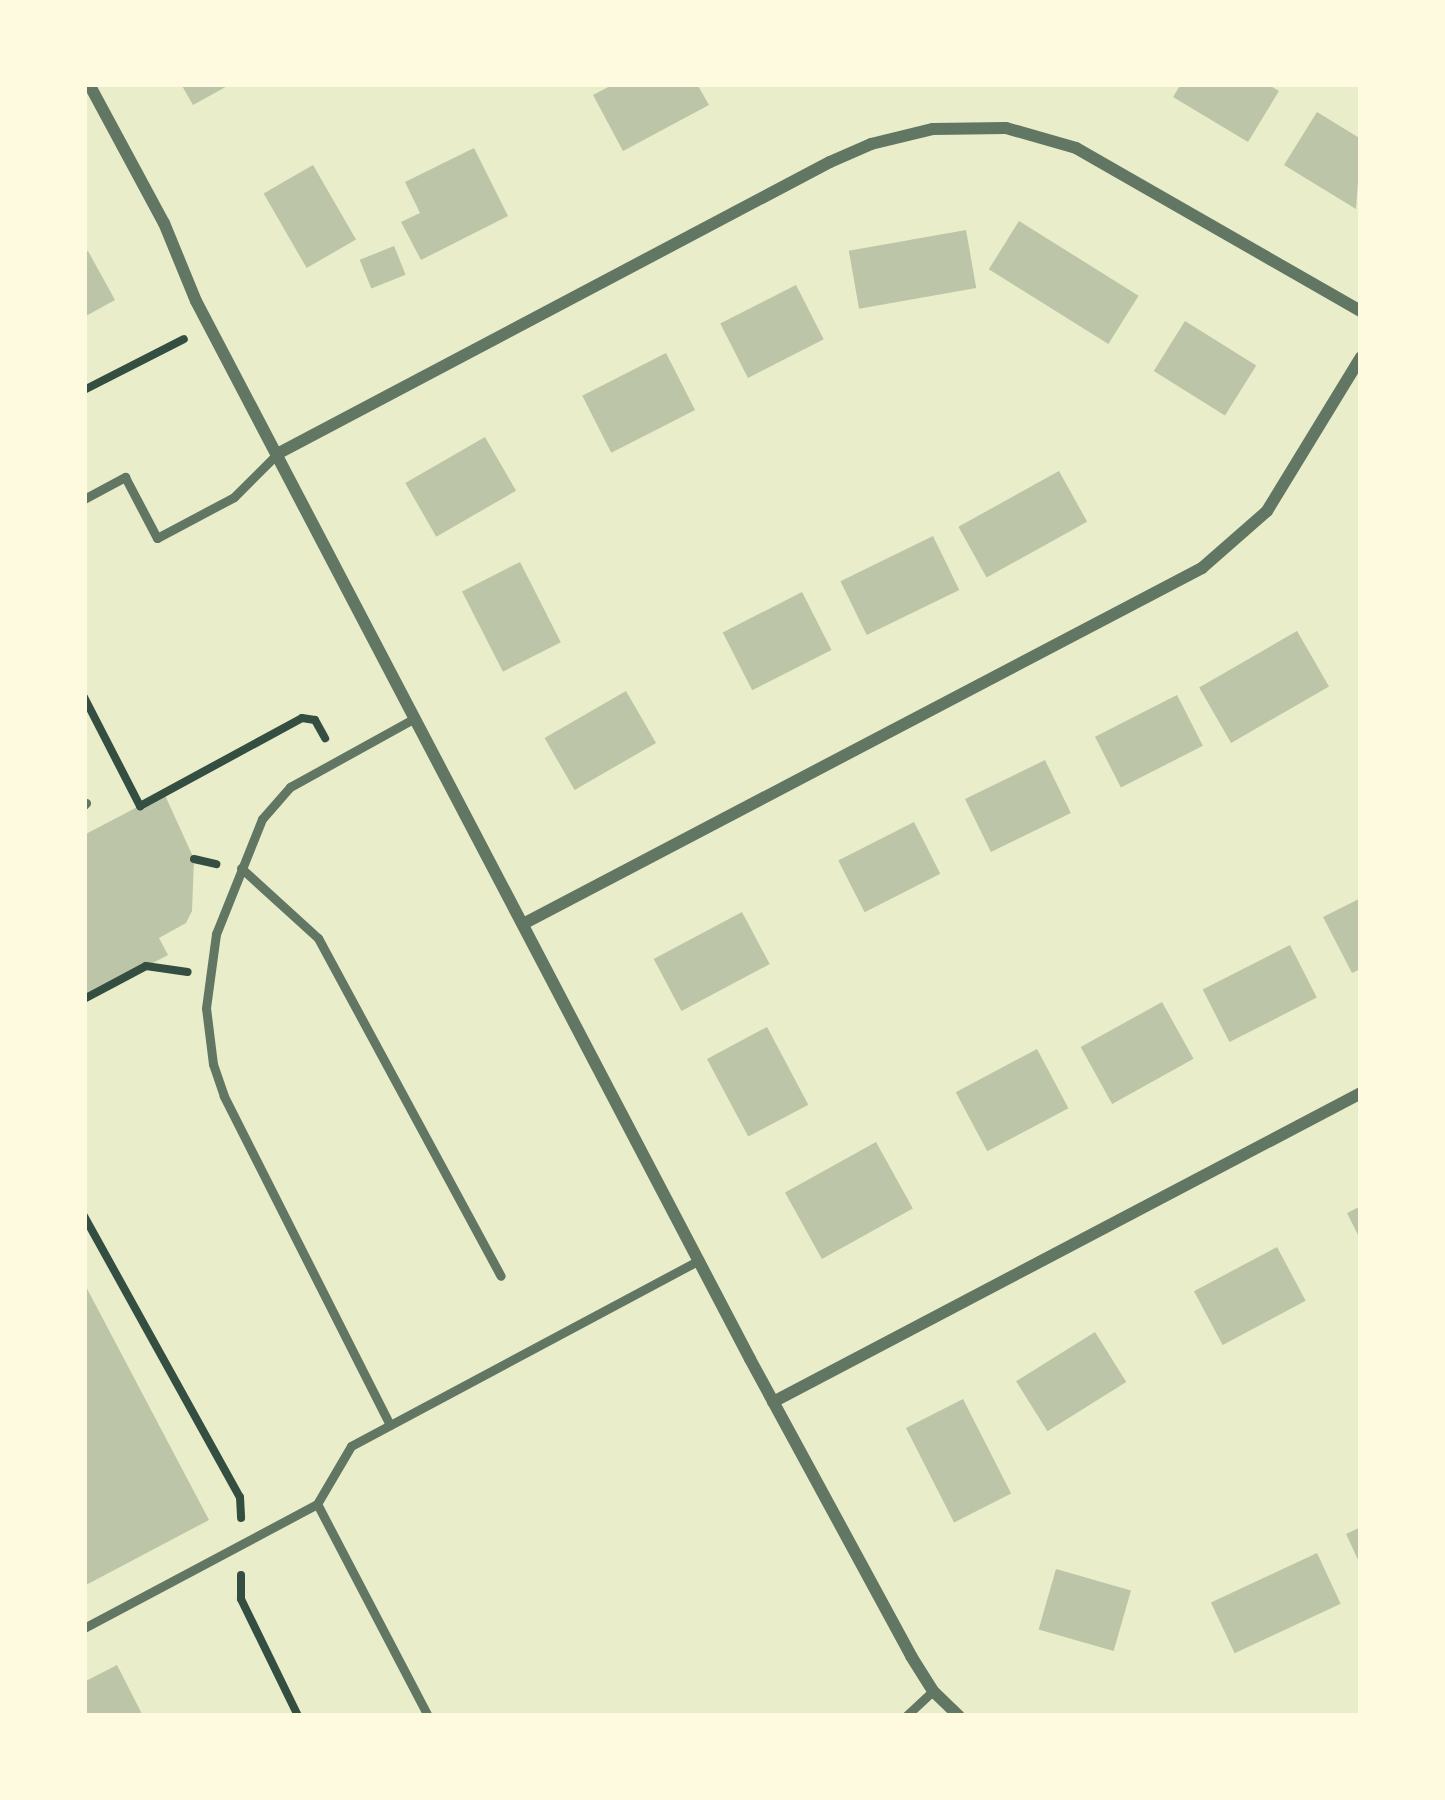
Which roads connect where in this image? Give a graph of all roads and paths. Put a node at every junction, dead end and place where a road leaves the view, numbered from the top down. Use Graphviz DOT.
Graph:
graph roads {
  1 [pos="89,84"];
  2 [pos="1361,311"];
  3 [pos="159,352"];
  4 [pos="1361,356"];
  5 [pos="84,390"];
  6 [pos="277,454"];
  7 [pos="84,499"];
  8 [pos="84,697"];
  9 [pos="415,718"];
  10 [pos="314,720"];
  11 [pos="241,868"];
  12 [pos="523,925"];
  13 [pos="208,975"];
  14 [pos="84,999"];
  15 [pos="1361,1093"];
  16 [pos="84,1216"];
  17 [pos="699,1260"];
  18 [pos="501,1276"];
  19 [pos="773,1402"];
  20 [pos="390,1425"];
  21 [pos="240,1498"];
  22 [pos="317,1504"];
  23 [pos="241,1599"];
  24 [pos="84,1628"];
  25 [pos="933,1690"];
  26 [pos="298,1716"];
  27 [pos="428,1716"];
  28 [pos="906,1716"];
  29 [pos="959,1716"];
  1 -- 6 [label="street"];
  2 -- 6 [label="street"];
  3 -- 5 [label="path"];
  4 -- 12 [label="street"];
  6 -- 7 [label="lane"];
  6 -- 9 [label="street"];
  8 -- 10 [label="path"];
  9 -- 11 [label="lane"];
  9 -- 12 [label="street"];
  11 -- 13 [label="lane"];
  11 -- 18 [label="lane"];
  12 -- 17 [label="street"];
  13 -- 14 [label="path"];
  13 -- 20 [label="lane"];
  15 -- 19 [label="street"];
  16 -- 21 [label="path"];
  17 -- 19 [label="street"];
  17 -- 20 [label="lane"];
  19 -- 25 [label="street"];
  20 -- 22 [label="lane"];
  22 -- 24 [label="lane"];
  22 -- 27 [label="lane"];
  23 -- 26 [label="path"];
  25 -- 28 [label="lane"];
  25 -- 29 [label="street"];
}
